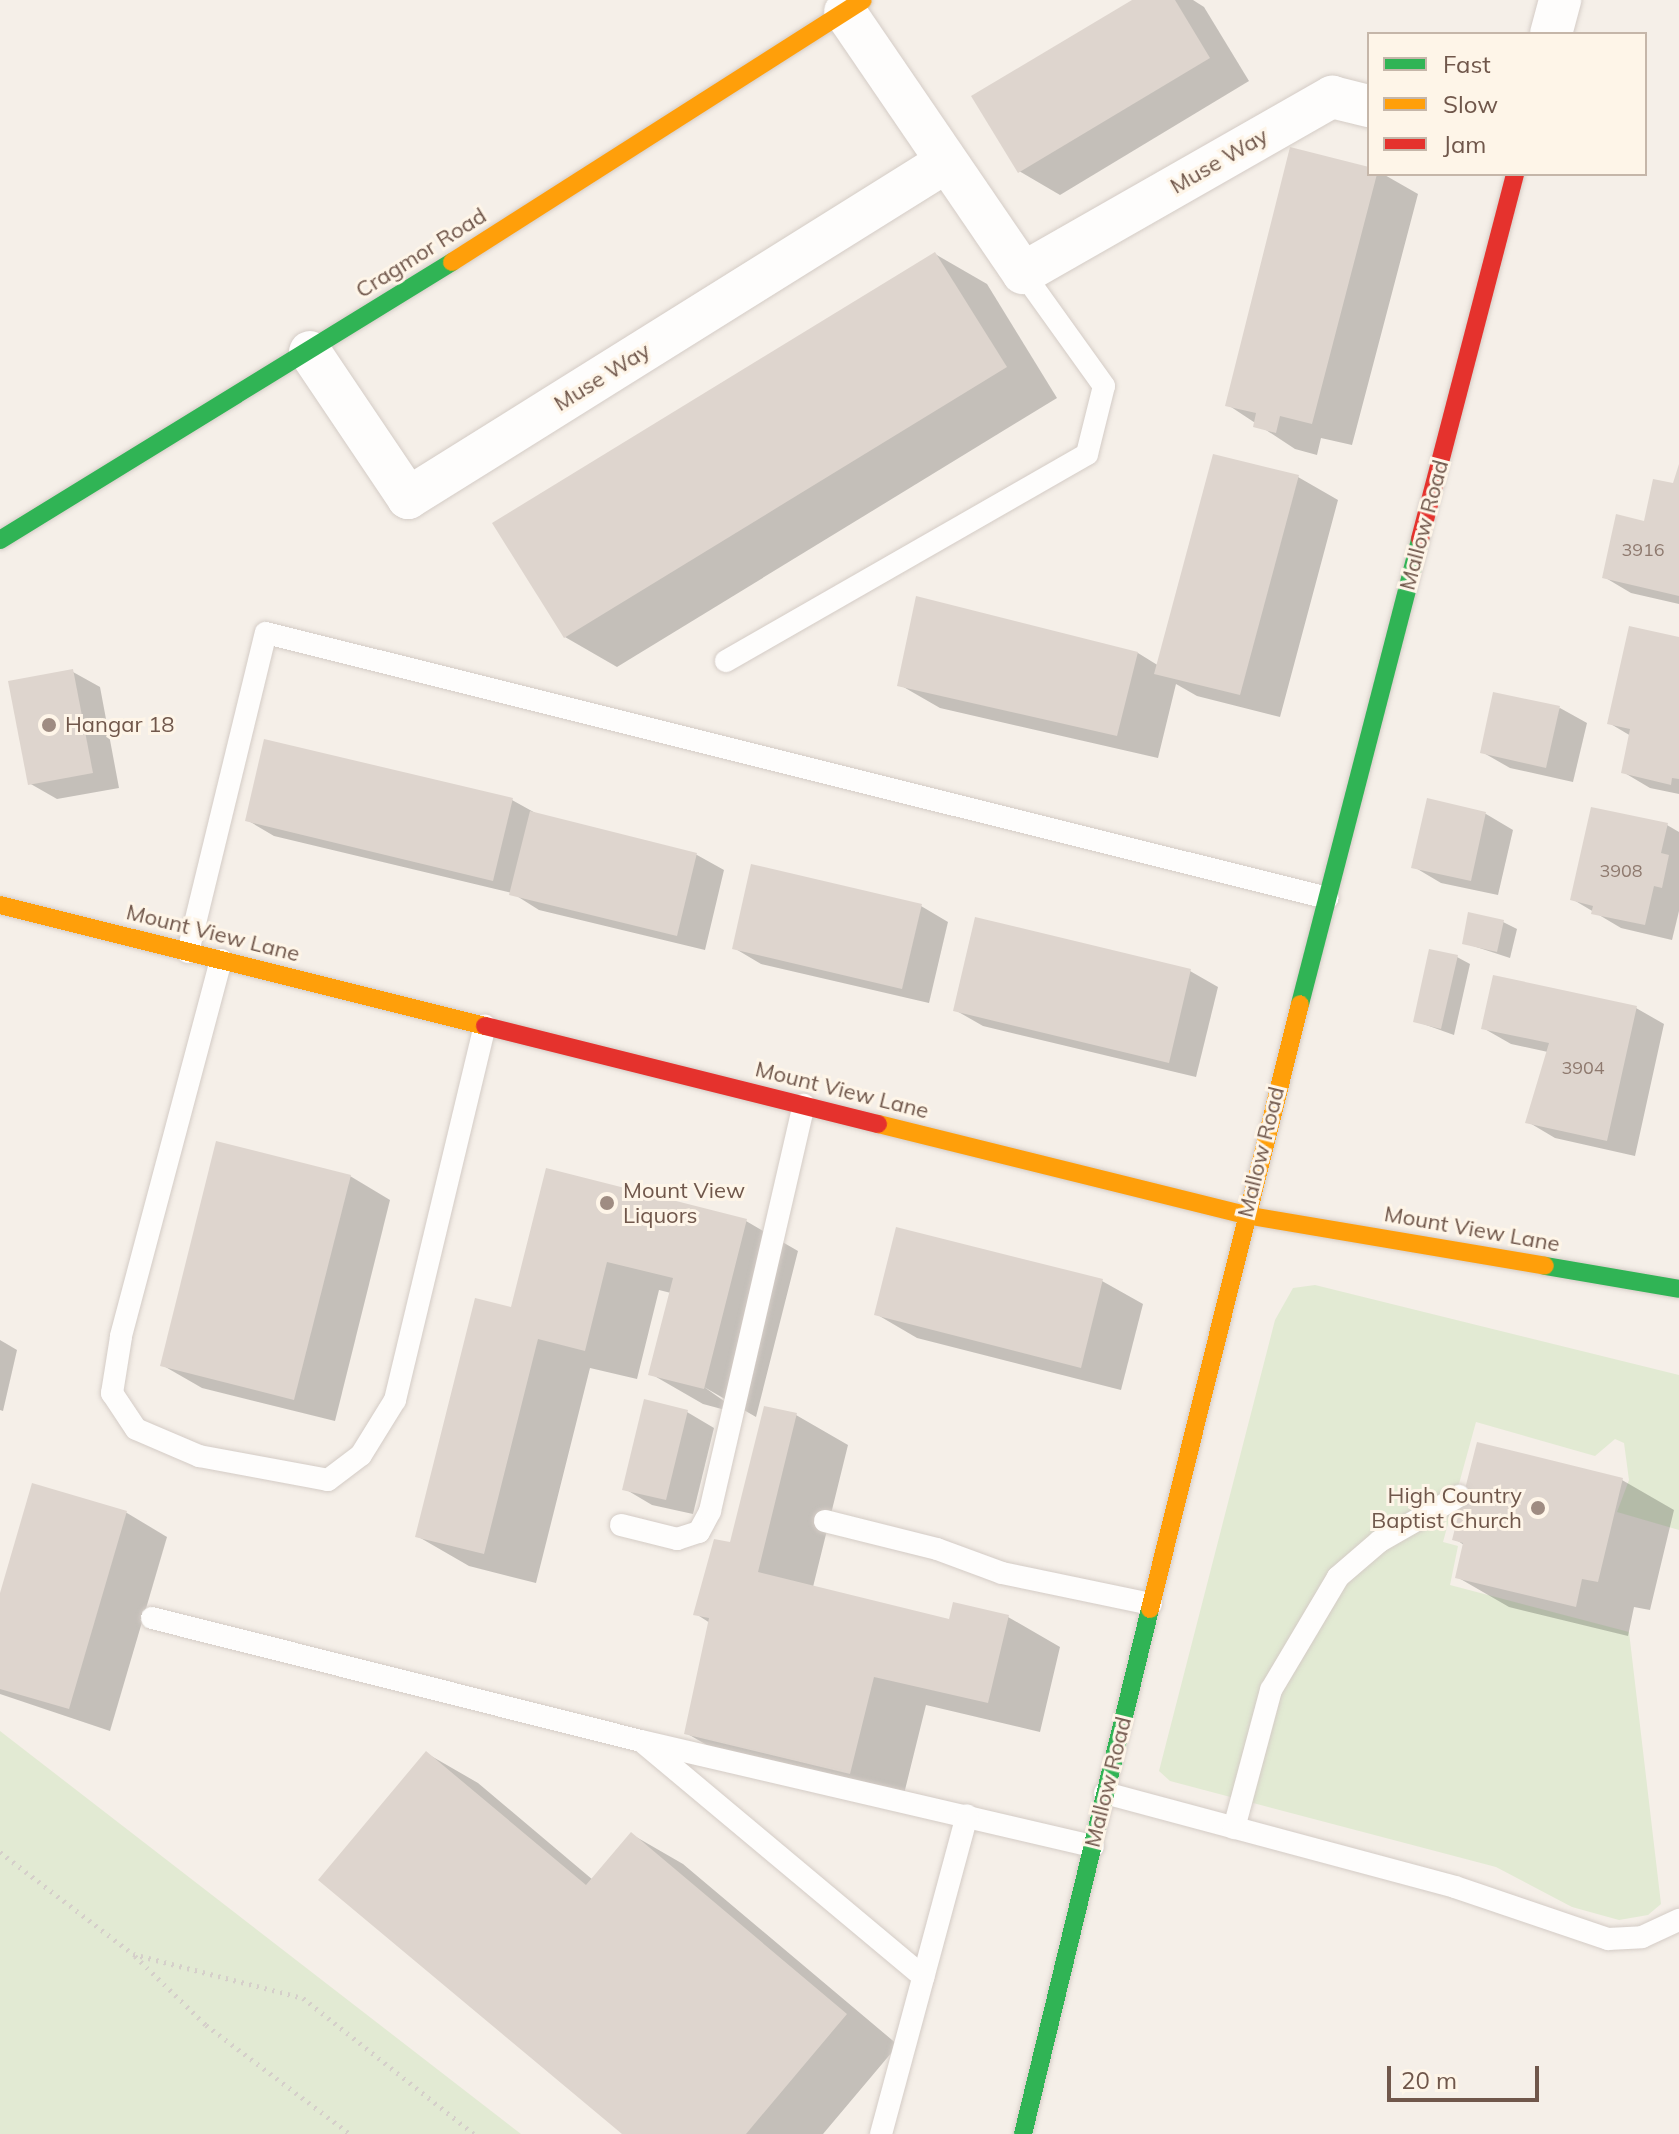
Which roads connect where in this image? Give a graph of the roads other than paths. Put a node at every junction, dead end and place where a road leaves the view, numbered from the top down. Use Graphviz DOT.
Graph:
graph roads {
  1 [pos="1560,0"];
  2 [pos="854,6"];
  3 [pos="1552,32"];
  4 [pos="1367,106"];
  5 [pos="946,162"];
  6 [pos="1514,176"];
  7 [pos="1023,273"];
  8 [pos="310,352"];
  9 [pos="0,540"];
  10 [pos="726,661"];
  11 [pos="1327,898"];
  12 [pos="0,905"];
  13 [pos="188,952"];
  14 [pos="221,960"];
  15 [pos="485,1026"];
  16 [pos="804,1105"];
  17 [pos="1245,1215"];
  18 [pos="1679,1289"];
  19 [pos="1459,1496"];
  20 [pos="825,1521"];
  21 [pos="621,1525"];
  22 [pos="1151,1604"];
  23 [pos="152,1618"];
  24 [pos="641,1741"];
  25 [pos="1105,1793"];
  26 [pos="967,1815"];
  27 [pos="1234,1828"];
  28 [pos="1093,1846"];
  29 [pos="1679,1920"];
  30 [pos="924,1977"];
  31 [pos="881,2134"];
  32 [pos="1023,2134"];
  1 -- 3 [label="street"];
  2 -- 5 [label="street"];
  2 -- 8 [label="street, Cragmor Road"];
  4 -- 7 [label="street, Muse Way"];
  5 -- 7 [label="street"];
  5 -- 8 [label="street, Muse Way"];
  6 -- 11 [label="street, Mallow Road"];
  7 -- 10 [label="lane"];
  8 -- 9 [label="street, Cragmor Road"];
  11 -- 13 [label="lane"];
  11 -- 17 [label="street, Mallow Road"];
  12 -- 13 [label="street, Mount View Lane"];
  13 -- 14 [label="street, Mount View Lane"];
  14 -- 15 [label="street, Mount View Lane"];
  14 -- 15 [label="lane"];
  15 -- 16 [label="street, Mount View Lane"];
  16 -- 17 [label="street, Mount View Lane"];
  16 -- 21 [label="lane"];
  17 -- 18 [label="street, Mount View Lane"];
  17 -- 22 [label="street, Mallow Road"];
  19 -- 27 [label="lane"];
  20 -- 22 [label="lane"];
  22 -- 25 [label="street, Mallow Road"];
  23 -- 24 [label="lane"];
  24 -- 26 [label="lane"];
  24 -- 30 [label="lane"];
  25 -- 27 [label="lane"];
  25 -- 28 [label="street, Mallow Road"];
  26 -- 28 [label="lane"];
  26 -- 30 [label="lane"];
  27 -- 29 [label="lane"];
  28 -- 32 [label="street, Mallow Road"];
  30 -- 31 [label="lane"];
}
